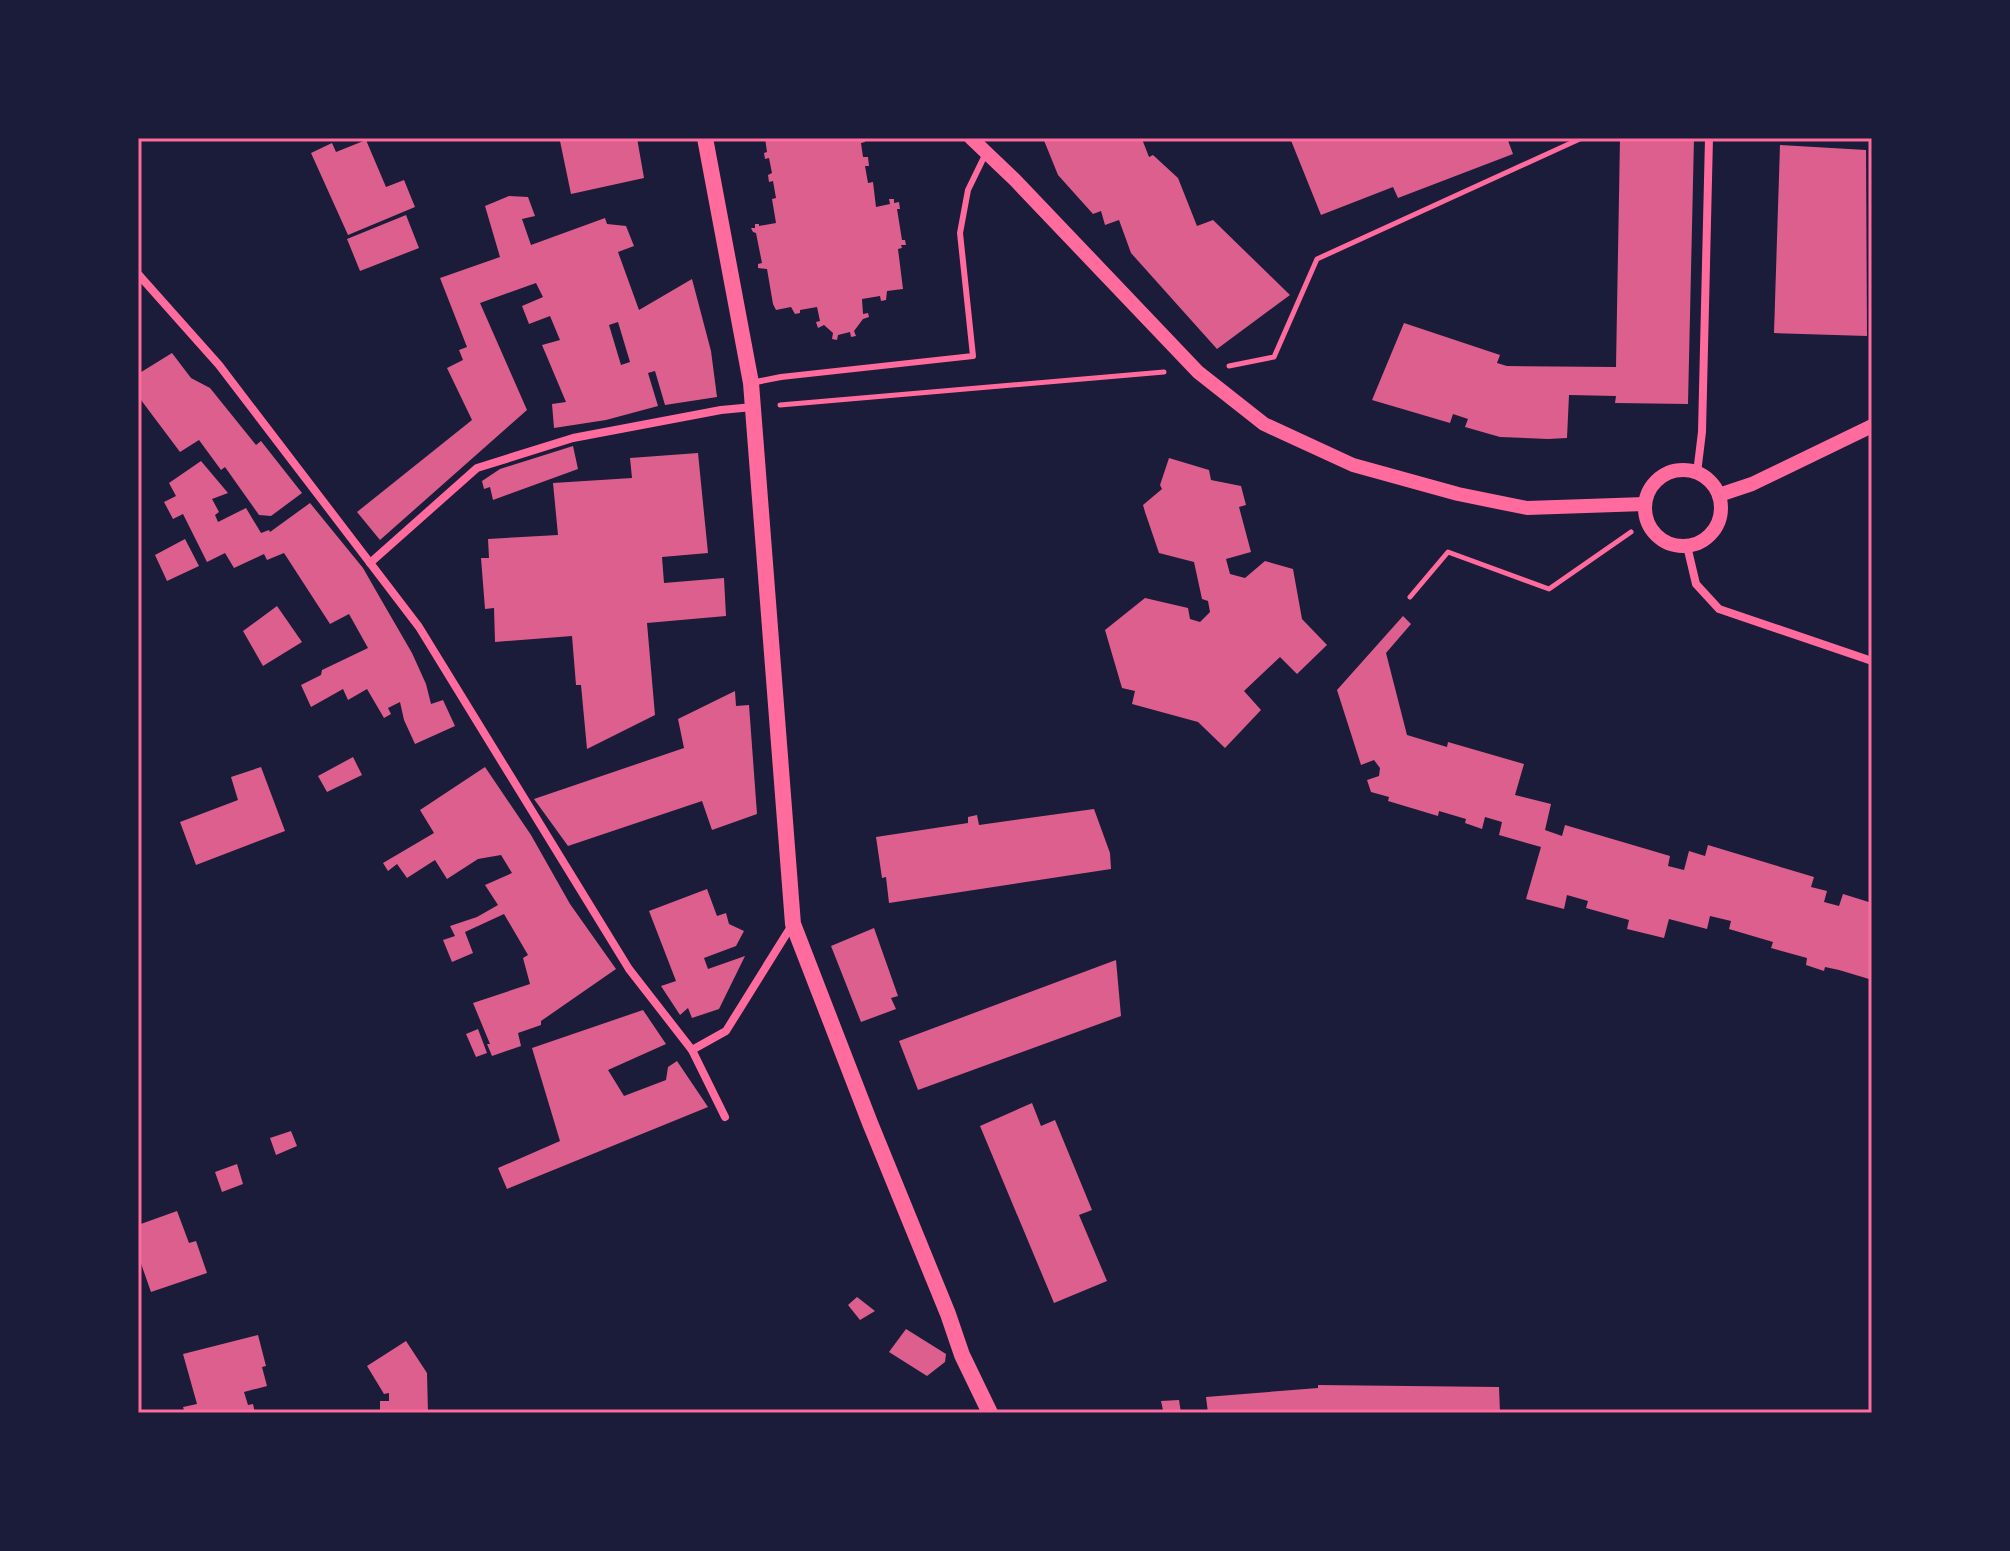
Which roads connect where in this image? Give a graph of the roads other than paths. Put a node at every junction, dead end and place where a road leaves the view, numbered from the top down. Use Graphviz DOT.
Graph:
graph roads {
  1 [pos="705,138"];
  2 [pos="971,138"];
  3 [pos="1709,138"];
  4 [pos="986,153"];
  5 [pos="138,274"];
  6 [pos="751,383"];
  7 [pos="753,407"];
  8 [pos="1872,426"];
  9 [pos="1697,473"];
  10 [pos="1719,495"];
  11 [pos="1645,504"];
  12 [pos="1687,546"];
  13 [pos="370,563"];
  14 [pos="1872,661"];
  15 [pos="793,924"];
  16 [pos="692,1050"];
  17 [pos="725,1117"];
  18 [pos="990,1413"];
  1 -- 6 [label="main road"];
  2 -- 4 [label="street"];
  3 -- 9 [label="street"];
  4 -- 6 [label="lane"];
  4 -- 11 [label="street"];
  5 -- 13 [label="street"];
  6 -- 7 [label="main road"];
  7 -- 13 [label="street"];
  7 -- 15 [label="main road"];
  8 -- 10 [label="street"];
  9 -- 10 [label="street"];
  9 -- 11 [label="street"];
  10 -- 12 [label="street"];
  11 -- 12 [label="street"];
  12 -- 14 [label="street"];
  13 -- 16 [label="street"];
  15 -- 16 [label="street"];
  15 -- 18 [label="main road"];
  16 -- 17 [label="street"];
}
